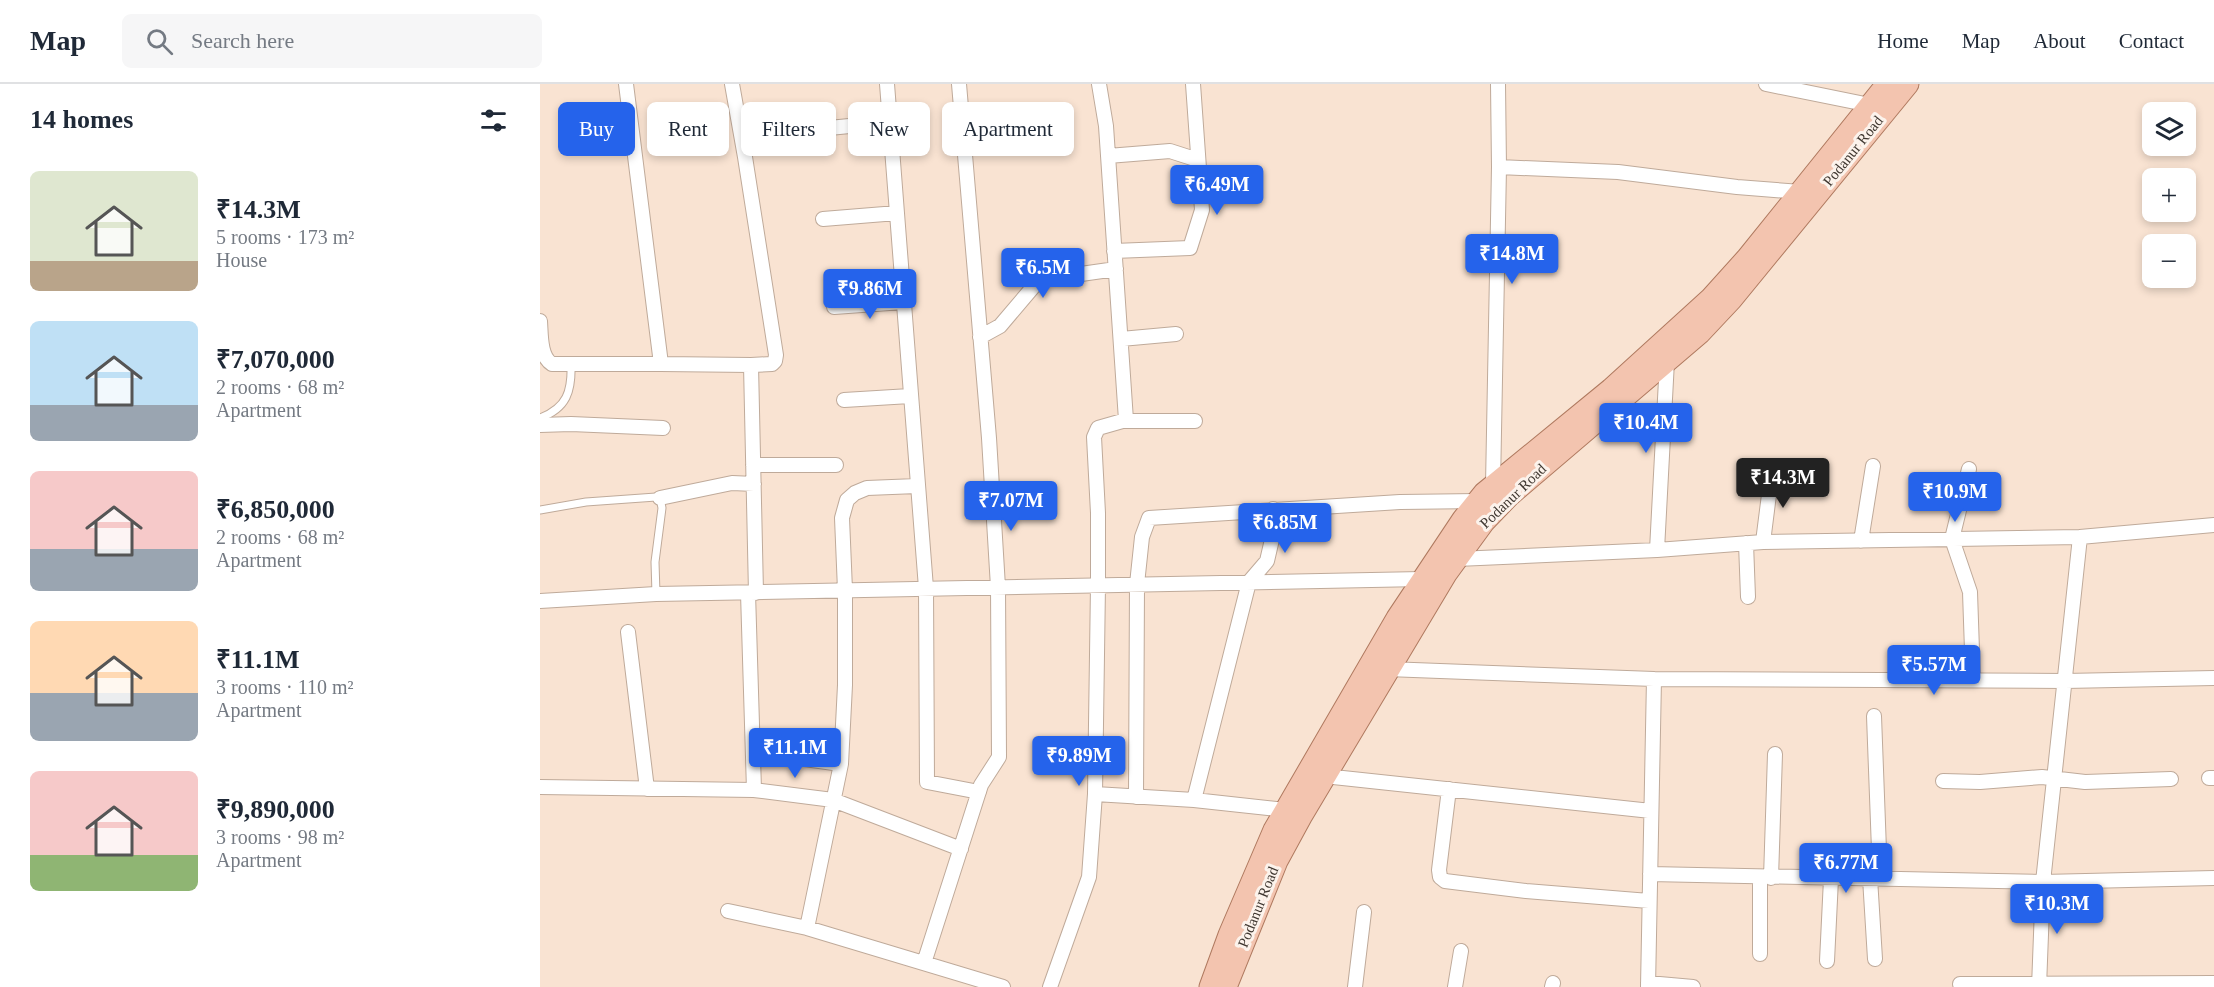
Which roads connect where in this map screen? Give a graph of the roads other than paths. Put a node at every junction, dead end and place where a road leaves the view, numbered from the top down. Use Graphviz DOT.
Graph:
graph roads {
  1 [pos="626,84"];
  2 [pos="732,84"];
  3 [pos="887,84"];
  4 [pos="959,84"];
  5 [pos="1099,84"];
  6 [pos="1192,84"];
  7 [pos="1498,84"];
  8 [pos="1766,84"];
  9 [pos="1887,84"];
  10 [pos="1908,84"];
  11 [pos="888,102"];
  12 [pos="1870,105"];
  13 [pos="893,156"];
  14 [pos="1108,156"];
  15 [pos="1198,160"];
  16 [pos="1499,167"];
  17 [pos="1801,192"];
  18 [pos="897,213"];
  19 [pos="823,219"];
  20 [pos="1114,251"];
  21 [pos="1116,269"];
  22 [pos="903,302"];
  23 [pos="834,307"];
  24 [pos="540,321"];
  25 [pos="1176,334"];
  26 [pos="980,337"];
  27 [pos="1120,339"];
  28 [pos="541,343"];
  29 [pos="1667,361"];
  30 [pos="571,364"];
  31 [pos="661,364"];
  32 [pos="751,365"];
  33 [pos="910,396"];
  34 [pos="844,400"];
  35 [pos="540,417"];
  36 [pos="1124,421"];
  37 [pos="1195,421"];
  38 [pos="540,425"];
  39 [pos="663,428"];
  40 [pos="753,465"];
  41 [pos="836,465"];
  42 [pos="1873,466"];
  43 [pos="1969,469"];
  44 [pos="1772,471"];
  45 [pos="754,484"];
  46 [pos="1493,485"];
  47 [pos="917,486"];
  48 [pos="660,498"];
  49 [pos="1478,501"];
  50 [pos="1273,509"];
  51 [pos="540,510"];
  52 [pos="2214,525"];
  53 [pos="2080,537"];
  54 [pos="1952,539"];
  55 [pos="1861,541"];
  56 [pos="1763,542"];
  57 [pos="1746,543"];
  58 [pos="1657,550"];
  59 [pos="1457,559"];
  60 [pos="1249,582"];
  61 [pos="1137,584"];
  62 [pos="1429,584"];
  63 [pos="1098,585"];
  64 [pos="998,586"];
  65 [pos="926,588"];
  66 [pos="845,590"];
  67 [pos="752,593"];
  68 [pos="656,594"];
  69 [pos="1748,597"];
  70 [pos="540,601"];
  71 [pos="628,632"];
  72 [pos="1387,669"];
  73 [pos="2214,678"];
  74 [pos="1654,679"];
  75 [pos="1973,680"];
  76 [pos="2065,681"];
  77 [pos="1874,716"];
  78 [pos="753,752"];
  79 [pos="1775,754"];
  80 [pos="841,764"];
  81 [pos="1324,776"];
  82 [pos="2054,778"];
  83 [pos="2171,779"];
  84 [pos="1943,781"];
  85 [pos="540,788"];
  86 [pos="647,789"];
  87 [pos="1449,789"];
  88 [pos="754,790"];
  89 [pos="979,792"];
  90 [pos="1095,794"];
  91 [pos="1136,797"];
  92 [pos="833,800"];
  93 [pos="1194,800"];
  94 [pos="1285,810"];
  95 [pos="1651,811"];
  96 [pos="961,849"];
  97 [pos="1650,874"];
  98 [pos="1765,877"];
  99 [pos="1875,878"];
  100 [pos="2214,878"];
  101 [pos="1831,879"];
  102 [pos="2043,882"];
  103 [pos="1649,901"];
  104 [pos="728,911"];
  105 [pos="1364,912"];
  106 [pos="807,928"];
  107 [pos="1461,951"];
  108 [pos="1760,954"];
  109 [pos="1875,959"];
  110 [pos="1827,961"];
  111 [pos="924,963"];
  112 [pos="2214,983"];
  113 [pos="1960,984"];
  114 [pos="1648,985"];
  115 [pos="2039,986"];
  116 [pos="1003,987"];
  117 [pos="1050,987"];
  118 [pos="1210,987"];
  119 [pos="1226,987"];
  120 [pos="1355,987"];
  121 [pos="1455,987"];
  122 [pos="1693,987"];
  1 -- 31 [label="street"];
  2 -- 32 [label="street"];
  3 -- 11 [label="street"];
  4 -- 26 [label="street"];
  5 -- 14 [label="street"];
  6 -- 15 [label="street"];
  7 -- 16 [label="street"];
  8 -- 12 [label="street"];
  9 -- 12 [label="main road"];
  10 -- 29 [label="main road, Podanur Road"];
  12 -- 17 [label="main road"];
  13 -- 18 [label="street"];
  14 -- 15 [label="street"];
  14 -- 20 [label="street"];
  15 -- 20 [label="street"];
  16 -- 17 [label="street"];
  16 -- 46 [label="street"];
  17 -- 46 [label="main road"];
  18 -- 19 [label="street"];
  18 -- 22 [label="street"];
  20 -- 21 [label="street"];
  21 -- 26 [label="street"];
  21 -- 27 [label="street"];
  22 -- 23 [label="street"];
  22 -- 33 [label="street"];
  24 -- 28 [label="street"];
  25 -- 27 [label="street"];
  26 -- 64 [label="street"];
  27 -- 36 [label="street"];
  28 -- 30 [label="street"];
  29 -- 58 [label="street"];
  29 -- 59 [label="main road, Podanur Road"];
  30 -- 31 [label="street"];
  30 -- 35 [label="lane"];
  31 -- 32 [label="street"];
  32 -- 40 [label="street"];
  33 -- 34 [label="street"];
  33 -- 47 [label="street"];
  36 -- 37 [label="street"];
  36 -- 63 [label="street"];
  38 -- 39 [label="street"];
  40 -- 41 [label="street"];
  40 -- 45 [label="street"];
  42 -- 55 [label="street"];
  43 -- 54 [label="street"];
  44 -- 56 [label="street"];
  45 -- 48 [label="street"];
  45 -- 67 [label="street"];
  46 -- 49 [label="main road"];
  47 -- 65 [label="street"];
  47 -- 66 [label="street"];
  48 -- 51 [label="lane"];
  48 -- 68 [label="lane"];
  49 -- 50 [label="street"];
  49 -- 62 [label="main road"];
  50 -- 60 [label="street"];
  50 -- 61 [label="street"];
  52 -- 53 [label="street"];
  53 -- 54 [label="street"];
  53 -- 76 [label="street"];
  54 -- 55 [label="street"];
  54 -- 75 [label="street"];
  55 -- 56 [label="street"];
  56 -- 57 [label="street"];
  57 -- 58 [label="street"];
  57 -- 69 [label="street"];
  58 -- 59 [label="street"];
  59 -- 62 [label="main road, Podanur Road"];
  60 -- 61 [label="street"];
  60 -- 62 [label="street"];
  60 -- 93 [label="street"];
  61 -- 63 [label="street"];
  61 -- 91 [label="street"];
  62 -- 72 [label="main road, Podanur Road"];
  62 -- 94 [label="main road"];
  63 -- 64 [label="street"];
  63 -- 90 [label="street"];
  64 -- 65 [label="street"];
  64 -- 89 [label="street"];
  65 -- 66 [label="street"];
  65 -- 89 [label="street"];
  66 -- 67 [label="street"];
  66 -- 80 [label="street"];
  67 -- 68 [label="street"];
  67 -- 78 [label="street"];
  68 -- 70 [label="street"];
  71 -- 86 [label="street"];
  72 -- 74 [label="street"];
  72 -- 81 [label="main road, Podanur Road"];
  73 -- 76 [label="street"];
  74 -- 75 [label="street"];
  74 -- 95 [label="street"];
  75 -- 76 [label="street"];
  76 -- 82 [label="street"];
  77 -- 99 [label="street"];
  78 -- 80 [label="street"];
  78 -- 88 [label="street"];
  79 -- 98 [label="street"];
  80 -- 92 [label="street"];
  81 -- 87 [label="street"];
  81 -- 119 [label="main road, Podanur Road"];
  82 -- 83 [label="street"];
  82 -- 84 [label="street"];
  82 -- 102 [label="street"];
  85 -- 86 [label="street"];
  86 -- 88 [label="street"];
  87 -- 95 [label="street"];
  87 -- 103 [label="street"];
  88 -- 92 [label="street"];
  89 -- 96 [label="street"];
  90 -- 91 [label="street"];
  90 -- 117 [label="street"];
  91 -- 93 [label="street"];
  92 -- 96 [label="street"];
  92 -- 106 [label="street"];
  93 -- 94 [label="street"];
  94 -- 118 [label="main road"];
  95 -- 97 [label="street"];
  96 -- 111 [label="street"];
  97 -- 98 [label="street"];
  97 -- 103 [label="street"];
  98 -- 101 [label="street"];
  98 -- 108 [label="street"];
  99 -- 101 [label="street"];
  99 -- 102 [label="street"];
  99 -- 109 [label="street"];
  100 -- 102 [label="street"];
  101 -- 110 [label="street"];
  102 -- 115 [label="street"];
  103 -- 114 [label="street"];
  104 -- 106 [label="street"];
  105 -- 120 [label="street"];
  106 -- 111 [label="street"];
  107 -- 121 [label="street"];
  111 -- 116 [label="street"];
  112 -- 115 [label="street"];
  113 -- 115 [label="street"];
  114 -- 122 [label="street"];
}
